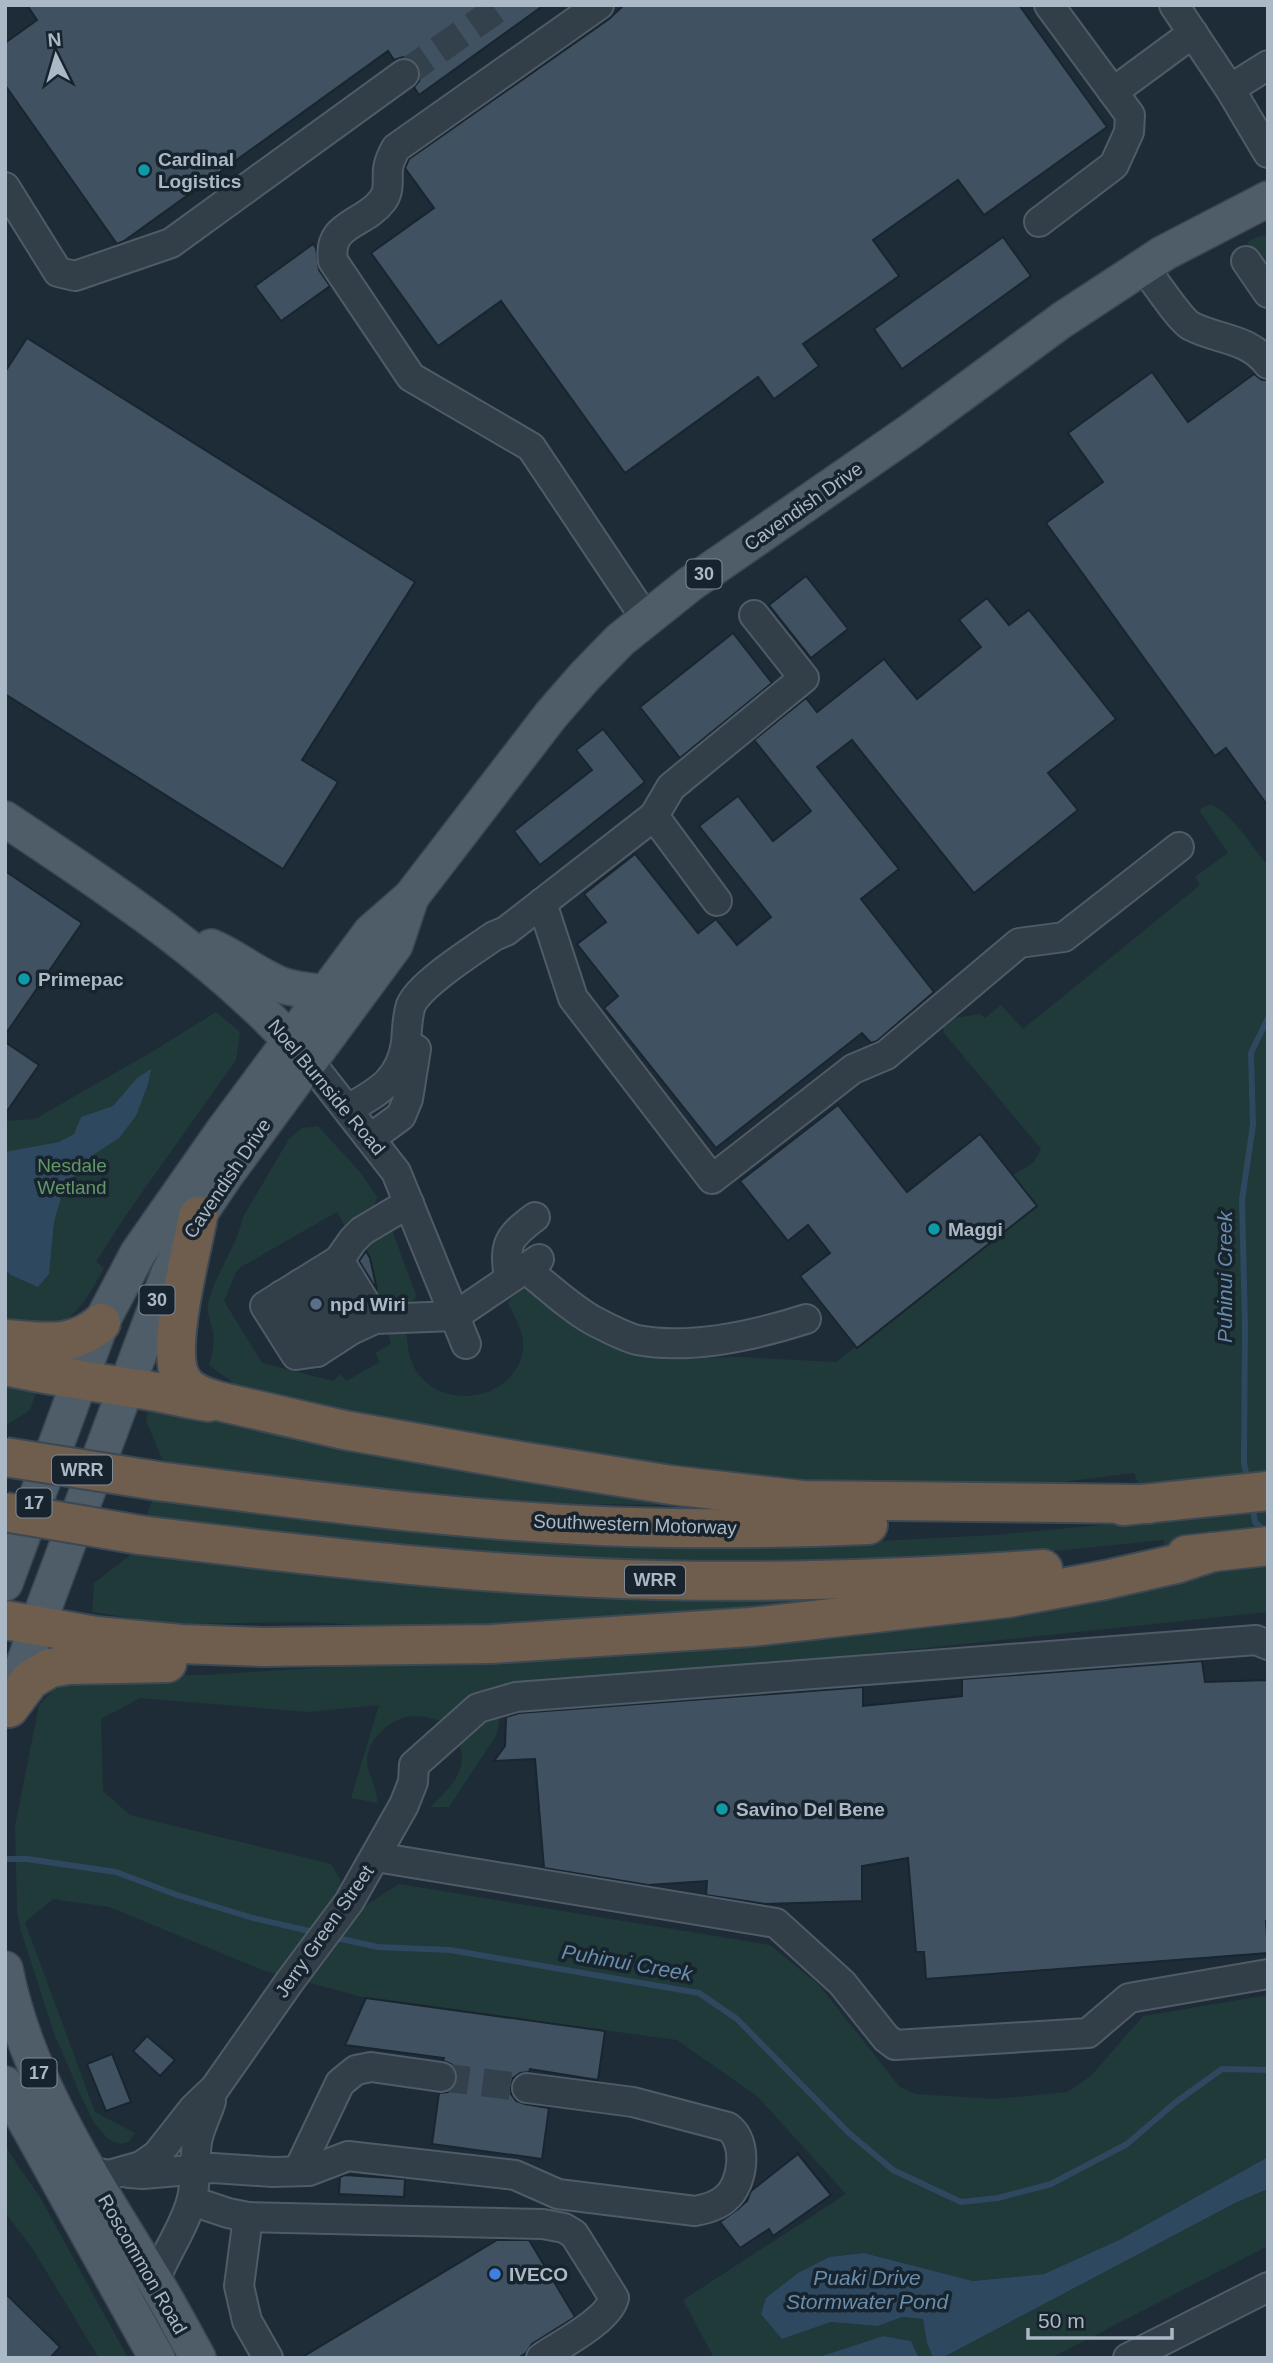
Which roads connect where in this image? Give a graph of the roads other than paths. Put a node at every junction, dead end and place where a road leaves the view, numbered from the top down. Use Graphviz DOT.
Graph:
graph roads {
  1 [pos="599,5"];
  2 [pos="1049,5"];
  3 [pos="1174,5"];
  4 [pos="1193,33"];
  5 [pos="1268,65"];
  6 [pos="404,74"];
  7 [pos="1230,89"];
  8 [pos="1112,92"];
  9 [pos="1268,153"];
  10 [pos="5,187"];
  11 [pos="1268,199"];
  12 [pos="1039,222"];
  13 [pos="1246,261"];
  14 [pos="1143,267"];
  15 [pos="1268,293"];
  16 [pos="1268,365"];
  17 [pos="754,615"];
  18 [pos="646,619"];
  19 [pos="654,816"];
  20 [pos="5,819"];
  21 [pos="1179,847"];
  22 [pos="411,897"];
  23 [pos="717,901"];
  24 [pos="542,903"];
  25 [pos="156,924"];
  26 [pos="506,931"];
  27 [pos="327,993"];
  28 [pos="300,1051"];
  29 [pos="348,1109"];
  30 [pos="371,1138"];
  31 [pos="409,1203"];
  32 [pos="198,1216"];
  33 [pos="535,1217"];
  34 [pos="524,1269"];
  35 [pos="301,1283"];
  36 [pos="455,1316"];
  37 [pos="806,1319"];
  38 [pos="101,1323"];
  39 [pos="5,1339"];
  40 [pos="335,1339"];
  41 [pos="466,1343"];
  42 [pos="5,1366"];
  43 [pos="79,1381"];
  44 [pos="125,1388"];
  45 [pos="222,1402"];
  46 [pos="5,1457"];
  47 [pos="1268,1490"];
  48 [pos="1148,1504"];
  49 [pos="5,1512"];
  50 [pos="1268,1546"];
  51 [pos="1174,1560"];
  52 [pos="5,1583"];
  53 [pos="21,1623"];
  54 [pos="1268,1645"];
  55 [pos="264,1647"];
  56 [pos="7,1715"];
  57 [pos="376,1857"];
  58 [pos="5,1969"];
  59 [pos="1268,1973"];
  60 [pos="441,2077"];
  61 [pos="5,2084"];
  62 [pos="215,2088"];
  63 [pos="527,2088"];
  64 [pos="195,2168"];
  65 [pos="298,2171"];
  66 [pos="122,2172"];
  67 [pos="74,2177"];
  68 [pos="192,2201"];
  69 [pos="248,2217"];
  70 [pos="155,2281"];
  71 [pos="1268,2287"];
  72 [pos="157,2358"];
  73 [pos="198,2358"];
  74 [pos="268,2358"];
  75 [pos="541,2358"];
  76 [pos="1128,2358"];
  1 -- 18 [label="street"];
  2 -- 8 [label="street"];
  3 -- 4 [label="street"];
  4 -- 7 [label="street"];
  4 -- 8 [label="street"];
  5 -- 7 [label="street"];
  6 -- 10 [label="street"];
  7 -- 9 [label="street"];
  8 -- 12 [label="street"];
  11 -- 14 [label="main road, Cavendish Drive / 30"];
  13 -- 15 [label="street"];
  14 -- 16 [label="street"];
  14 -- 18 [label="main road, Cavendish Drive / 30"];
  17 -- 19 [label="street"];
  18 -- 22 [label="main road, Cavendish Drive / 30"];
  19 -- 23 [label="street"];
  19 -- 24 [label="street"];
  20 -- 25 [label="main road, Noel Burnside Road"];
  21 -- 24 [label="street"];
  22 -- 27 [label="main road, Cavendish Drive / 30"];
  22 -- 28 [label="main road, Cavendish Drive / 30"];
  24 -- 26 [label="street"];
  25 -- 27 [label="main road"];
  25 -- 28 [label="main road, Noel Burnside Road"];
  26 -- 29 [label="street"];
  26 -- 30 [label="street"];
  27 -- 28 [label="main road, Cavendish Drive / 30"];
  28 -- 29 [label="street, Noel Burnside Road"];
  28 -- 32 [label="main road, Cavendish Drive / 30"];
  28 -- 38 [label="main road, Cavendish Drive / 30"];
  29 -- 30 [label="street, Noel Burnside Road"];
  30 -- 31 [label="street, Noel Burnside Road"];
  31 -- 35 [label="street"];
  31 -- 36 [label="street, Noel Burnside Road"];
  32 -- 44 [label="main road, Cavendish Drive / 30"];
  32 -- 45 [label="highway"];
  33 -- 34 [label="street"];
  34 -- 36 [label="street"];
  34 -- 37 [label="street"];
  35 -- 40 [label="street"];
  35 -- 40 [label="street"];
  35 -- 40 [label="street"];
  36 -- 40 [label="street"];
  36 -- 41 [label="street, Noel Burnside Road"];
  38 -- 39 [label="highway"];
  38 -- 43 [label="main road, Cavendish Drive / 30"];
  42 -- 43 [label="highway"];
  43 -- 44 [label="highway"];
  43 -- 52 [label="main road, Cavendish Drive / 17"];
  44 -- 45 [label="highway"];
  44 -- 53 [label="main road, Cavendish Drive / 17"];
  45 -- 48 [label="highway"];
  46 -- 48 [label="highway, Southwestern Motorway / WRR, bridge"];
  47 -- 48 [label="highway, Southwestern Motorway / WRR"];
  49 -- 51 [label="highway, WRR, bridge"];
  50 -- 51 [label="highway"];
  51 -- 55 [label="highway"];
  53 -- 55 [label="highway"];
  53 -- 56 [label="main road, Cavendish Drive / 17"];
  54 -- 57 [label="street, Jerry Green Street"];
  55 -- 56 [label="highway"];
  57 -- 59 [label="street"];
  57 -- 62 [label="street, Jerry Green Street"];
  58 -- 67 [label="main road, 17"];
  60 -- 65 [label="street"];
  61 -- 67 [label="main road, 17"];
  62 -- 64 [label="street, Jerry Green Street"];
  62 -- 66 [label="street, Jerry Green Street"];
  63 -- 65 [label="street"];
  64 -- 65 [label="street"];
  64 -- 66 [label="street"];
  64 -- 68 [label="street, Jerry Green Street"];
  66 -- 67 [label="street, Jerry Green Street"];
  67 -- 70 [label="main road, Roscommon Road / 17"];
  67 -- 72 [label="main road, Roscommon Road / 17"];
  68 -- 69 [label="street"];
  68 -- 70 [label="street, Jerry Green Street"];
  69 -- 74 [label="street"];
  69 -- 75 [label="street"];
  70 -- 73 [label="main road, Roscommon Road / 17"];
  71 -- 76 [label="street"];
}
